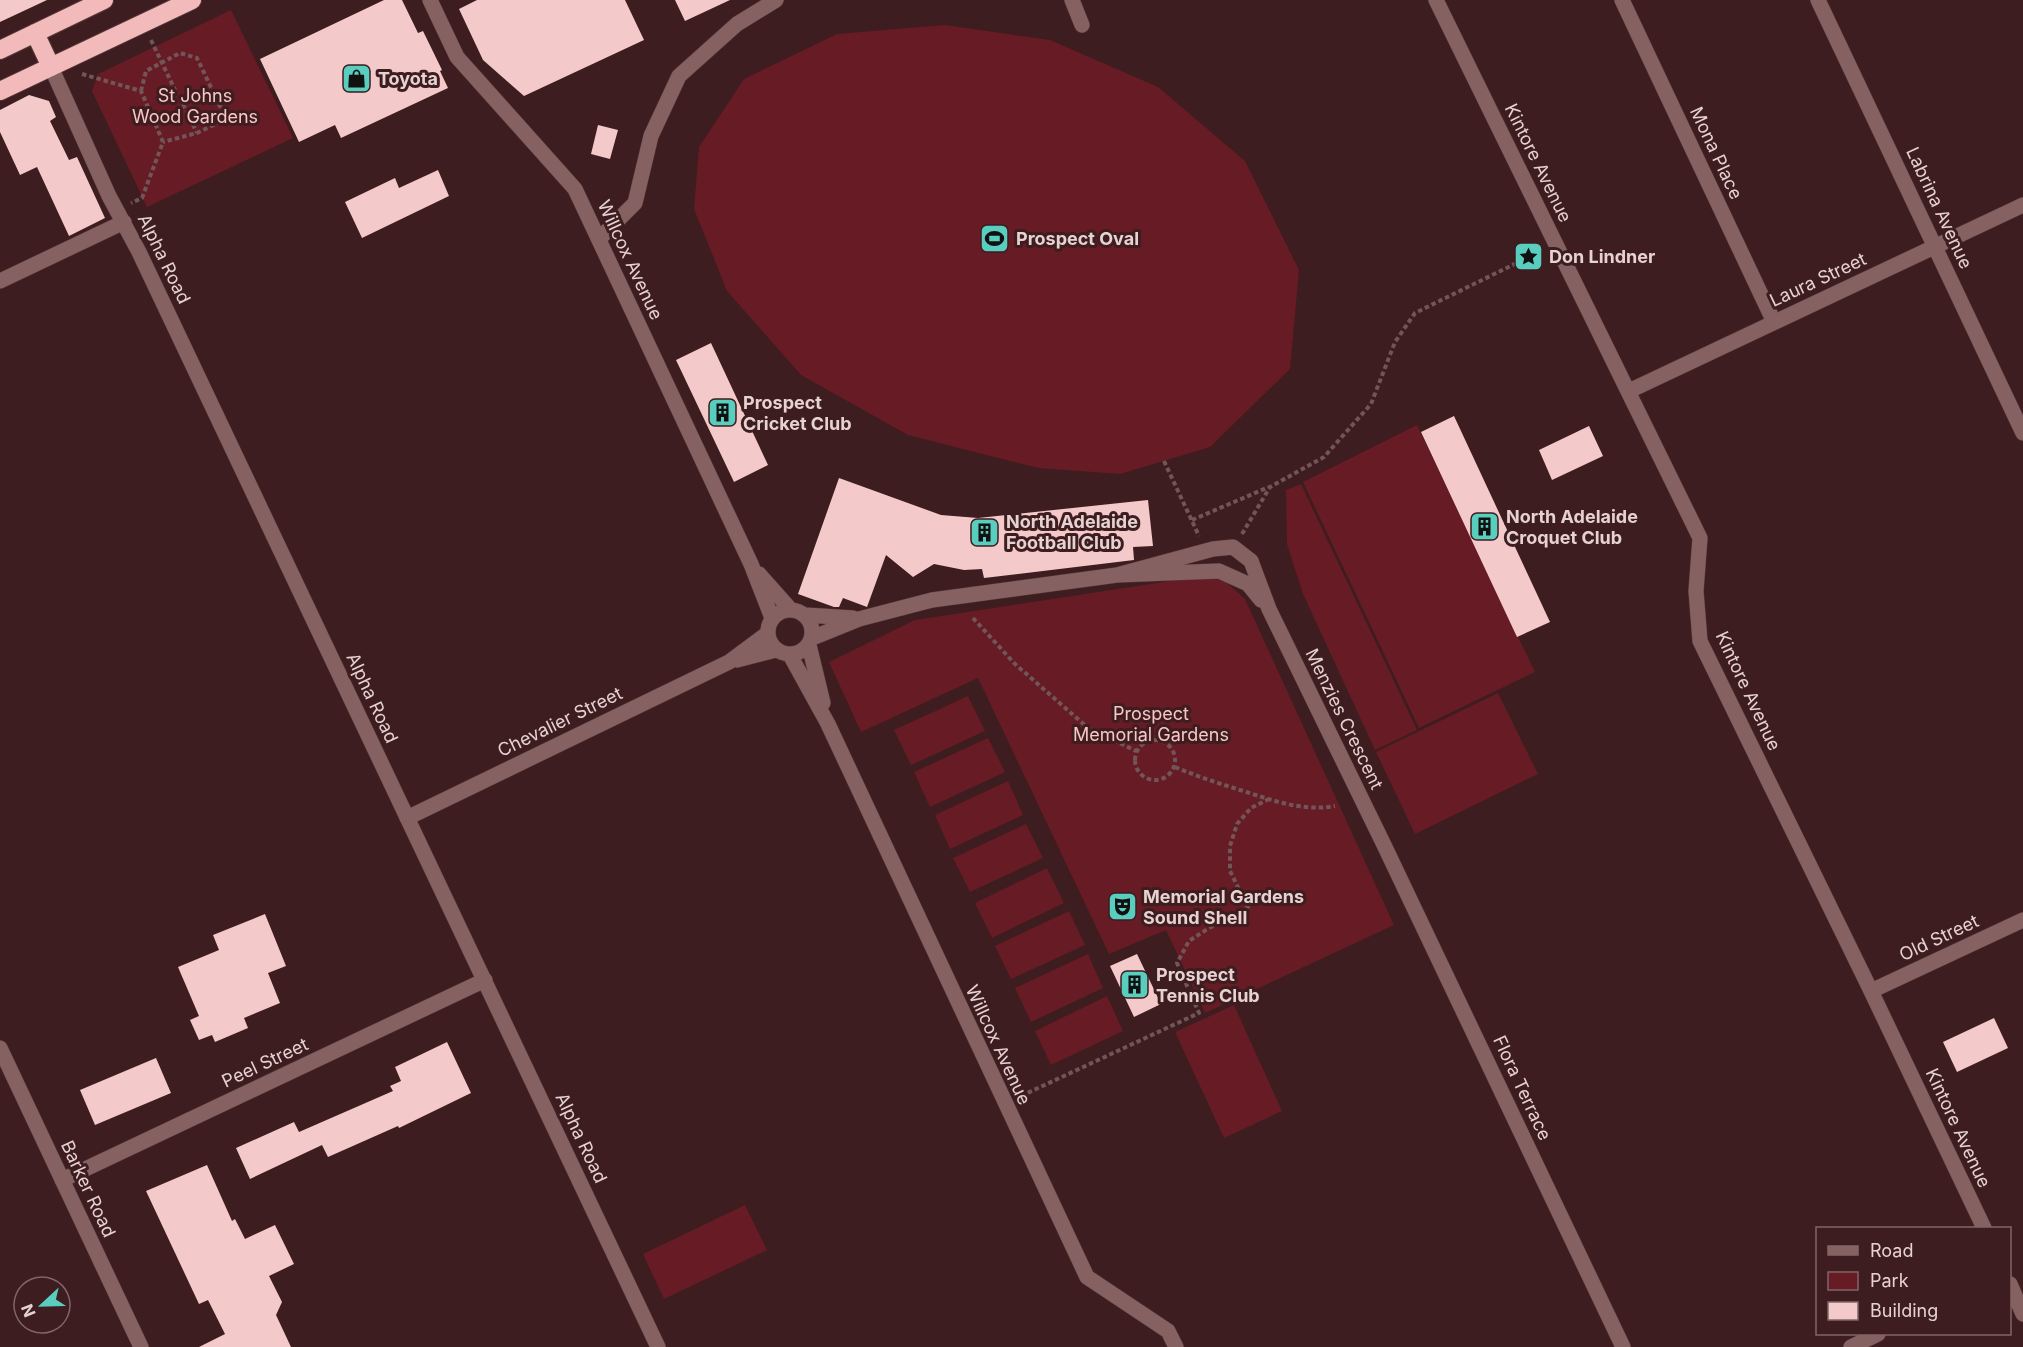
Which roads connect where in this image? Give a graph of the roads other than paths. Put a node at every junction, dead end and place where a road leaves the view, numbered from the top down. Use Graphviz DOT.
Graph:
graph roads {
  1 [pos="104,0"];
  2 [pos="192,0"];
  3 [pos="430,0"];
  4 [pos="776,0"];
  5 [pos="1072,0"];
  6 [pos="1436,0"];
  7 [pos="1622,0"];
  8 [pos="1818,0"];
  9 [pos="1082,25"];
  10 [pos="35,33"];
  11 [pos="0,50"];
  12 [pos="51,67"];
  13 [pos="0,91"];
  14 [pos="2023,205"];
  15 [pos="121,216"];
  16 [pos="598,239"];
  17 [pos="1936,246"];
  18 [pos="0,281"];
  19 [pos="1774,322"];
  20 [pos="1629,391"];
  21 [pos="2023,433"];
  22 [pos="751,564"];
  23 [pos="1118,575"];
  24 [pos="1269,609"];
  25 [pos="798,612"];
  26 [pos="859,619"];
  27 [pos="770,625"];
  28 [pos="811,641"];
  29 [pos="783,652"];
  30 [pos="729,662"];
  31 [pos="828,724"];
  32 [pos="407,818"];
  33 [pos="1385,847"];
  34 [pos="2023,920"];
  35 [pos="485,980"];
  36 [pos="1871,991"];
  37 [pos="0,1048"];
  38 [pos="62,1180"];
  39 [pos="1984,1227"];
  40 [pos="2011,1286"];
  41 [pos="2023,1314"];
  42 [pos="1876,1335"];
  43 [pos="141,1347"];
  44 [pos="658,1347"];
  45 [pos="1176,1347"];
  46 [pos="1623,1347"];
  47 [pos="1851,1347"];
  1 -- 10 [label="highway"];
  2 -- 12 [label="highway"];
  3 -- 16 [label="street, Willcox Avenue"];
  4 -- 16 [label="street"];
  5 -- 9 [label="street"];
  6 -- 20 [label="street, Kintore Avenue"];
  7 -- 19 [label="street, Mona Place"];
  8 -- 17 [label="street, Labrina Avenue"];
  10 -- 11 [label="highway"];
  10 -- 12 [label="highway"];
  12 -- 13 [label="highway"];
  12 -- 15 [label="street, Alpha Road"];
  14 -- 17 [label="street, Laura Street"];
  15 -- 18 [label="street"];
  15 -- 32 [label="street, Alpha Road"];
  16 -- 22 [label="street, Willcox Avenue"];
  17 -- 19 [label="street, Laura Street"];
  17 -- 21 [label="street, Labrina Avenue"];
  19 -- 20 [label="street, Laura Street"];
  20 -- 36 [label="street, Kintore Avenue"];
  22 -- 25 [label="street, Willcox Avenue"];
  22 -- 27 [label="street, Willcox Avenue"];
  23 -- 24 [label="street, Menzies Crescent"];
  23 -- 24 [label="street, Menzies Crescent"];
  23 -- 26 [label="street, Menzies Crescent"];
  24 -- 33 [label="street, Menzies Crescent"];
  25 -- 26 [label="street, Menzies Crescent"];
  25 -- 27 [label="street"];
  25 -- 28 [label="street"];
  26 -- 28 [label="street, Menzies Crescent"];
  27 -- 29 [label="street"];
  27 -- 30 [label="street, Chevalier Street"];
  28 -- 29 [label="street"];
  28 -- 31 [label="street, Willcox Avenue"];
  29 -- 30 [label="street, Chevalier Street"];
  29 -- 31 [label="street, Willcox Avenue"];
  30 -- 32 [label="street, Chevalier Street"];
  31 -- 45 [label="street, Willcox Avenue"];
  32 -- 35 [label="street, Alpha Road"];
  33 -- 46 [label="street, Flora Terrace"];
  34 -- 36 [label="street, Old Street"];
  35 -- 38 [label="street, Peel Street"];
  35 -- 44 [label="street, Alpha Road"];
  36 -- 39 [label="street, Kintore Avenue"];
  37 -- 38 [label="street, Barker Road"];
  38 -- 43 [label="street, Barker Road"];
  40 -- 41 [label="street"];
  42 -- 47 [label="street"];
}
